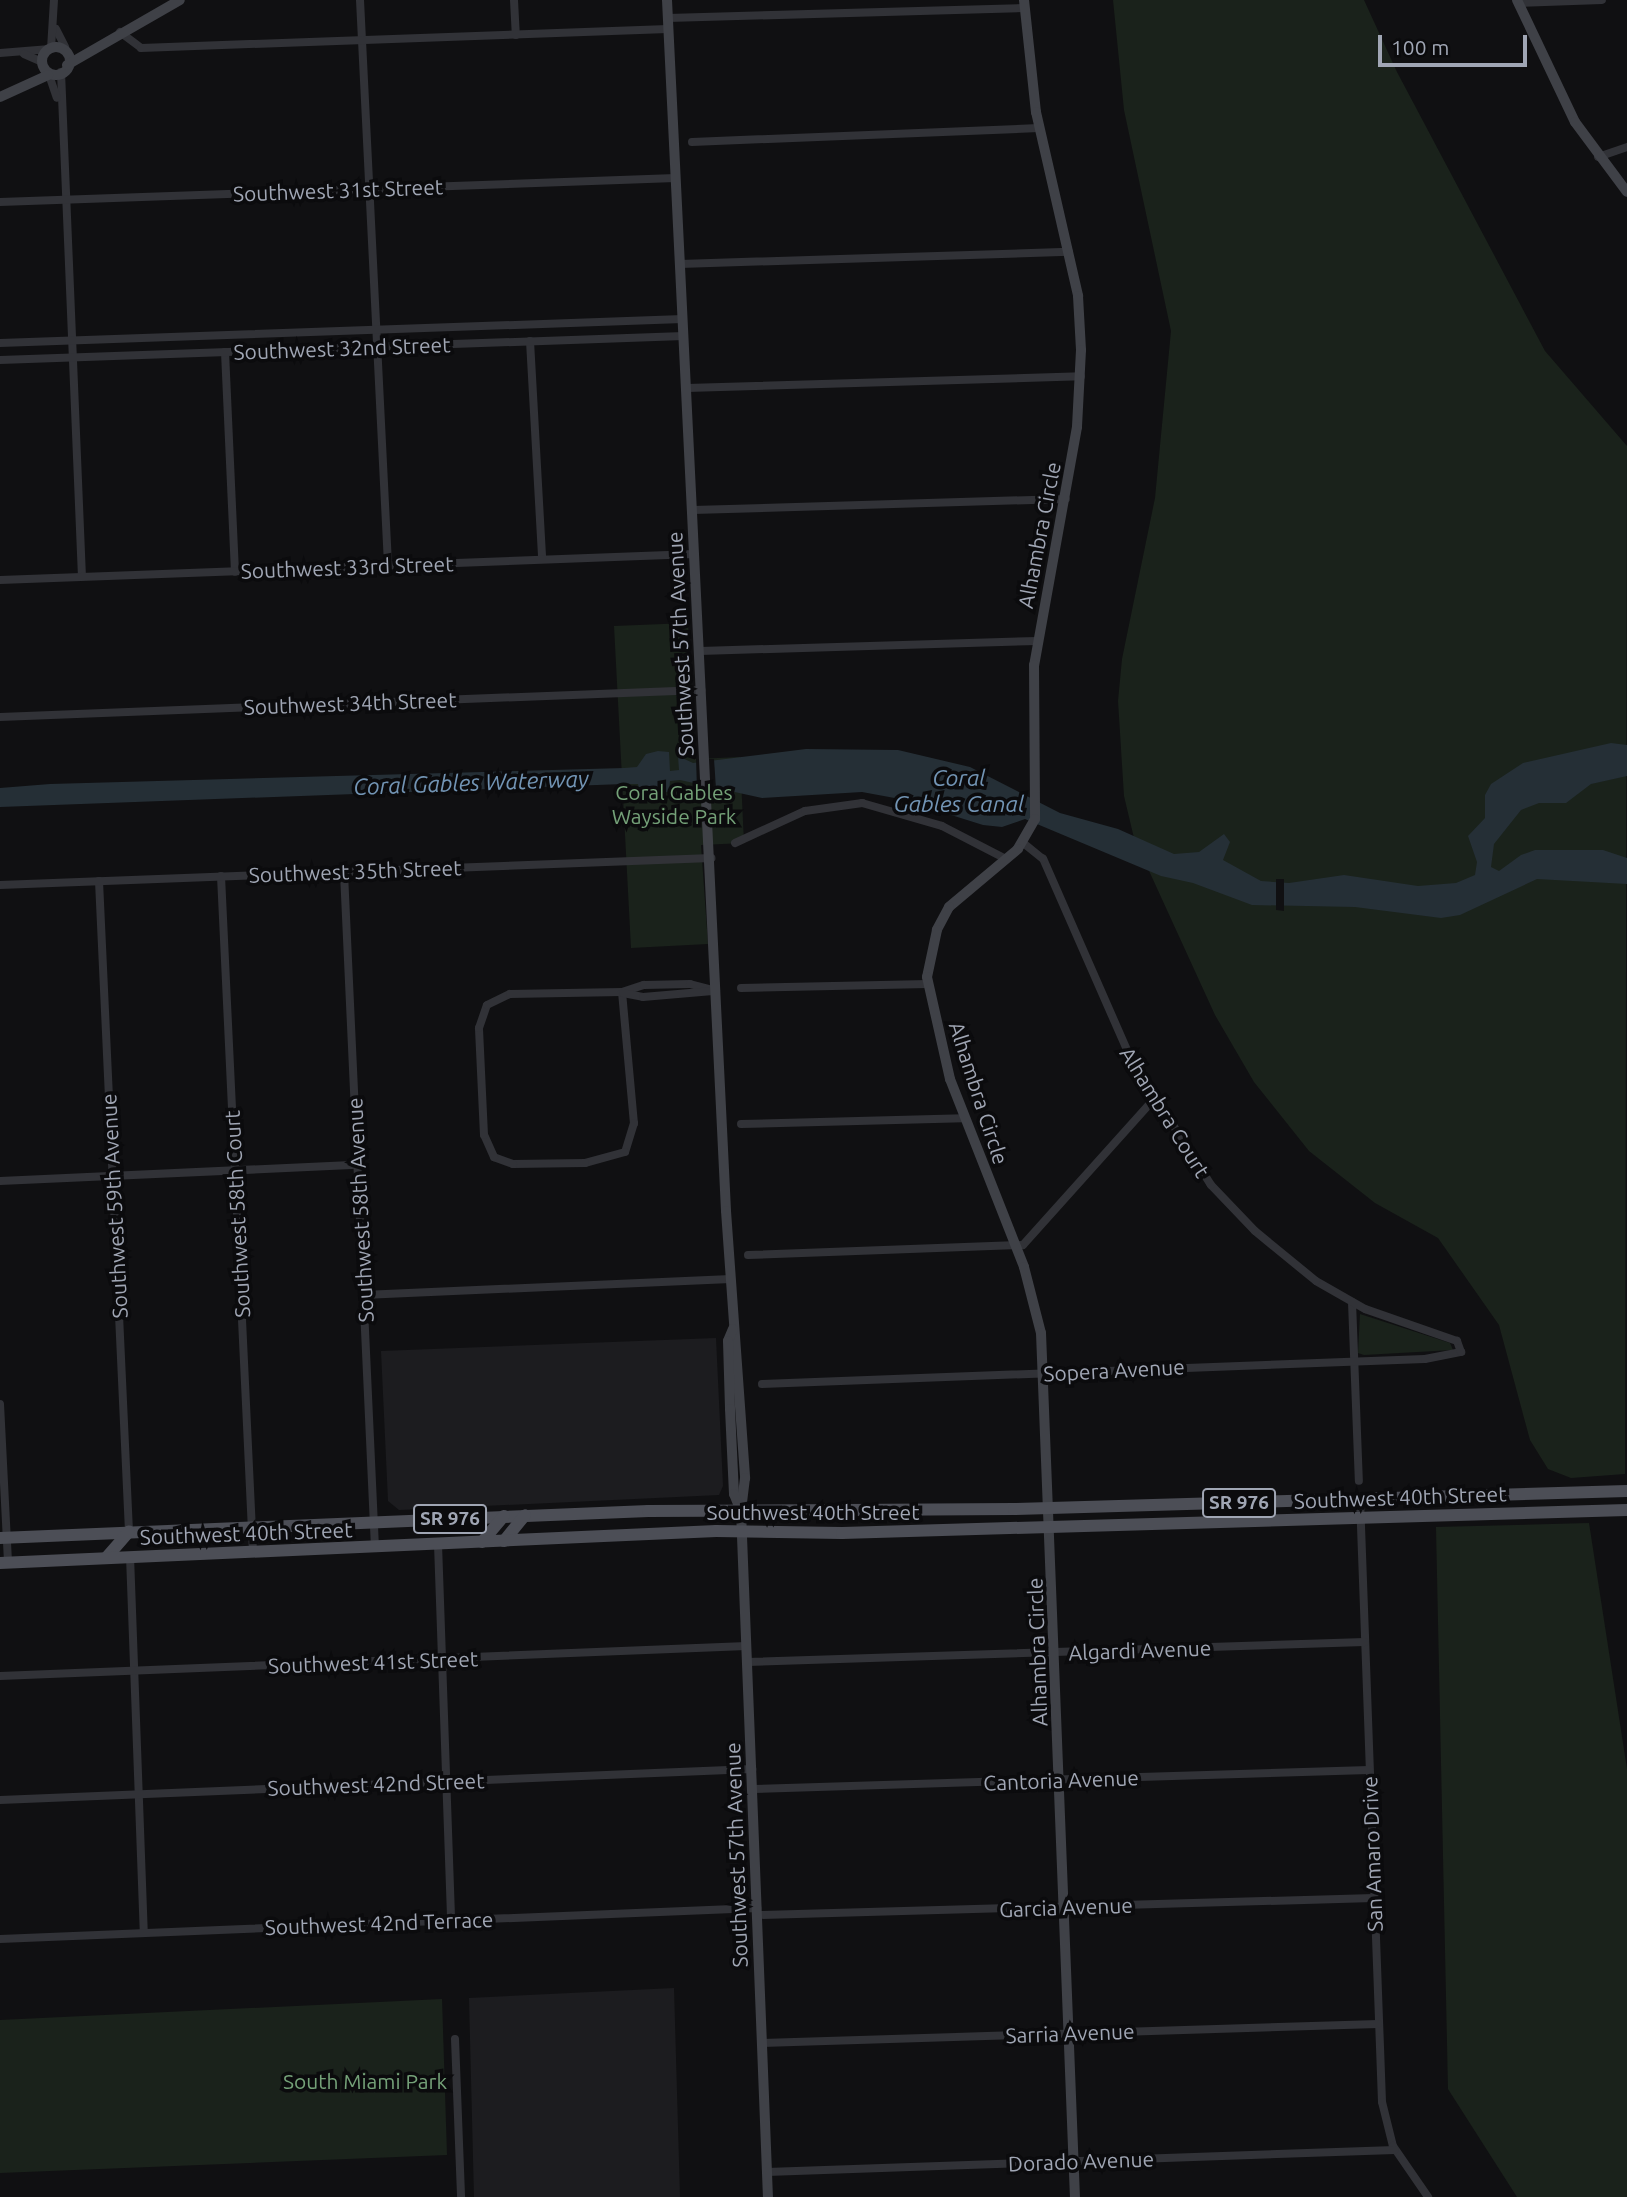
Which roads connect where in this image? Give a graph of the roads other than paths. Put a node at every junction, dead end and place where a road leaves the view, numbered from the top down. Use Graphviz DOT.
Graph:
graph roads {
  1 [pos="54,0"];
  2 [pos="180,0"];
  3 [pos="360,0"];
  4 [pos="514,0"];
  5 [pos="667,0"];
  6 [pos="1602,0"];
  7 [pos="1518,2"];
  8 [pos="1024,4"];
  9 [pos="668,24"];
  10 [pos="55,29"];
  11 [pos="120,32"];
  12 [pos="516,34"];
  13 [pos="362,40"];
  14 [pos="96,45"];
  15 [pos="66,47"];
  16 [pos="51,49"];
  17 [pos="15,52"];
  18 [pos="0,53"];
  19 [pos="45,69"];
  20 [pos="64,69"];
  21 [pos="0,97"];
  22 [pos="59,104"];
  23 [pos="1039,128"];
  24 [pos="692,142"];
  25 [pos="1627,147"];
  26 [pos="1598,157"];
  27 [pos="676,178"];
  28 [pos="369,189"];
  29 [pos="1627,192"];
  30 [pos="64,200"];
  31 [pos="0,202"];
  32 [pos="1069,252"];
  33 [pos="680,264"];
  34 [pos="683,319"];
  35 [pos="377,329"];
  36 [pos="684,336"];
  37 [pos="72,340"];
  38 [pos="530,341"];
  39 [pos="0,343"];
  40 [pos="377,346"];
  41 [pos="225,352"];
  42 [pos="72,358"];
  43 [pos="0,360"];
  44 [pos="1081,376"];
  45 [pos="687,388"];
  46 [pos="1066,499"];
  47 [pos="693,510"];
  48 [pos="695,554"];
  49 [pos="542,559"];
  50 [pos="388,565"];
  51 [pos="235,572"];
  52 [pos="82,577"];
  53 [pos="0,580"];
  54 [pos="1038,640"];
  55 [pos="700,652"];
  56 [pos="701,690"];
  57 [pos="0,717"];
  58 [pos="735,843"];
  59 [pos="1023,843"];
  60 [pos="711,858"];
  61 [pos="1006,859"];
  62 [pos="344,873"];
  63 [pos="221,876"];
  64 [pos="99,881"];
  65 [pos="0,885"];
  66 [pos="928,984"];
  67 [pos="741,988"];
  68 [pos="716,991"];
  69 [pos="622,992"];
  70 [pos="1154,1099"];
  71 [pos="963,1118"];
  72 [pos="741,1124"];
  73 [pos="357,1165"];
  74 [pos="235,1171"];
  75 [pos="112,1176"];
  76 [pos="0,1181"];
  77 [pos="1016,1247"];
  78 [pos="748,1255"];
  79 [pos="731,1279"];
  80 [pos="363,1295"];
  81 [pos="1352,1302"];
  82 [pos="733,1329"];
  83 [pos="1462,1348"];
  84 [pos="1354,1362"];
  85 [pos="1044,1372"];
  86 [pos="762,1384"];
  87 [pos="741,1402"];
  88 [pos="0,1404"];
  89 [pos="730,1409"];
  90 [pos="1359,1481"];
  91 [pos="1627,1491"];
  92 [pos="1360,1499"];
  93 [pos="1051,1508"];
  94 [pos="1627,1510"];
  95 [pos="741,1511"];
  96 [pos="525,1516"];
  97 [pos="504,1517"];
  98 [pos="1361,1518"];
  99 [pos="374,1522"];
  100 [pos="1052,1527"];
  101 [pos="252,1528"];
  102 [pos="741,1531"];
  103 [pos="129,1532"];
  104 [pos="3,1538"];
  105 [pos="504,1541"];
  106 [pos="482,1542"];
  107 [pos="438,1544"];
  108 [pos="375,1547"];
  109 [pos="253,1552"];
  110 [pos="130,1556"];
  111 [pos="106,1558"];
  112 [pos="4,1562"];
  113 [pos="1364,1643"];
  114 [pos="746,1646"];
  115 [pos="1056,1653"];
  116 [pos="442,1659"];
  117 [pos="747,1662"];
  118 [pos="135,1671"];
  119 [pos="0,1676"];
  120 [pos="752,1769"];
  121 [pos="1369,1770"];
  122 [pos="1060,1780"];
  123 [pos="446,1781"];
  124 [pos="753,1789"];
  125 [pos="139,1794"];
  126 [pos="0,1800"];
  127 [pos="1374,1898"];
  128 [pos="1065,1907"];
  129 [pos="758,1912"];
  130 [pos="451,1920"];
  131 [pos="144,1933"];
  132 [pos="0,1939"];
  133 [pos="1378,2024"];
  134 [pos="1069,2033"];
  135 [pos="455,2039"];
  136 [pos="762,2043"];
  137 [pos="1395,2150"];
  138 [pos="1074,2162"];
  139 [pos="767,2172"];
  140 [pos="461,2197"];
  141 [pos="768,2197"];
  142 [pos="1075,2197"];
  143 [pos="1427,2197"];
  1 -- 10 [label="street"];
  2 -- 11 [label="street"];
  3 -- 13 [label="street"];
  4 -- 12 [label="street"];
  5 -- 9 [label="street, Southwest 57th Avenue"];
  6 -- 7 [label="street"];
  7 -- 26 [label="street"];
  8 -- 9 [label="street"];
  8 -- 23 [label="street, Alhambra Circle"];
  9 -- 12 [label="street"];
  9 -- 27 [label="street, Southwest 57th Avenue"];
  10 -- 15 [label="street"];
  10 -- 16 [label="street"];
  11 -- 13 [label="street"];
  11 -- 14 [label="street"];
  12 -- 13 [label="street"];
  13 -- 28 [label="street"];
  14 -- 15 [label="street"];
  14 -- 20 [label="street"];
  15 -- 16 [label="street"];
  15 -- 20 [label="street"];
  16 -- 17 [label="street"];
  16 -- 19 [label="street"];
  17 -- 18 [label="street"];
  17 -- 19 [label="street"];
  19 -- 20 [label="street"];
  19 -- 21 [label="street"];
  19 -- 22 [label="street"];
  20 -- 22 [label="street"];
  22 -- 30 [label="street"];
  23 -- 24 [label="street"];
  23 -- 32 [label="street, Alhambra Circle"];
  25 -- 26 [label="street"];
  26 -- 29 [label="street"];
  27 -- 28 [label="street, Southwest 31st Street"];
  27 -- 33 [label="street, Southwest 57th Avenue"];
  28 -- 30 [label="street, Southwest 31st Street"];
  28 -- 35 [label="street"];
  30 -- 31 [label="street, Southwest 31st Street"];
  30 -- 37 [label="street"];
  32 -- 33 [label="street"];
  32 -- 44 [label="street, Alhambra Circle"];
  33 -- 34 [label="street, Southwest 57th Avenue"];
  34 -- 35 [label="street, Southwest 32nd Street"];
  34 -- 36 [label="street, Southwest 57th Avenue"];
  35 -- 37 [label="street, Southwest 32nd Street"];
  35 -- 40 [label="street"];
  36 -- 38 [label="street, Southwest 32nd Street"];
  36 -- 45 [label="street, Southwest 57th Avenue"];
  37 -- 39 [label="street, Southwest 32nd Street"];
  37 -- 42 [label="street"];
  38 -- 40 [label="street, Southwest 32nd Street"];
  38 -- 49 [label="street"];
  40 -- 41 [label="street, Southwest 32nd Street"];
  40 -- 50 [label="street"];
  41 -- 42 [label="street, Southwest 32nd Street"];
  41 -- 51 [label="street"];
  42 -- 43 [label="street, Southwest 32nd Street"];
  42 -- 52 [label="street"];
  44 -- 45 [label="street"];
  44 -- 46 [label="street, Alhambra Circle"];
  45 -- 47 [label="street, Southwest 57th Avenue"];
  46 -- 47 [label="street"];
  46 -- 54 [label="street, Alhambra Circle"];
  47 -- 48 [label="street, Southwest 57th Avenue"];
  48 -- 49 [label="street, Southwest 33rd Street"];
  48 -- 55 [label="street, Southwest 57th Avenue"];
  49 -- 50 [label="street, Southwest 33rd Street"];
  50 -- 51 [label="street, Southwest 33rd Street"];
  51 -- 52 [label="street, Southwest 33rd Street"];
  52 -- 53 [label="street, Southwest 33rd Street"];
  54 -- 55 [label="street"];
  54 -- 59 [label="street, Alhambra Circle"];
  55 -- 56 [label="street, Southwest 57th Avenue"];
  56 -- 57 [label="street, Southwest 34th Street"];
  56 -- 60 [label="street, Southwest 57th Avenue"];
  58 -- 61 [label="street"];
  59 -- 61 [label="street, Alhambra Circle"];
  59 -- 70 [label="street, Alhambra Court"];
  60 -- 62 [label="street, Southwest 35th Street"];
  60 -- 68 [label="street, Southwest 57th Avenue"];
  61 -- 66 [label="street, Alhambra Circle"];
  62 -- 63 [label="street, Southwest 35th Street"];
  62 -- 73 [label="street, Southwest 58th Avenue"];
  63 -- 64 [label="street, Southwest 35th Street"];
  63 -- 74 [label="street, Southwest 58th Court"];
  64 -- 65 [label="street, Southwest 35th Street"];
  64 -- 75 [label="street, Southwest 59th Avenue"];
  66 -- 67 [label="street"];
  66 -- 71 [label="street, Alhambra Circle"];
  68 -- 69 [label="street"];
  68 -- 79 [label="street, Southwest 57th Avenue"];
  69 -- 69 [label="street"];
  70 -- 77 [label="street"];
  70 -- 81 [label="street, Alhambra Court"];
  71 -- 72 [label="street"];
  71 -- 77 [label="street, Alhambra Circle"];
  73 -- 74 [label="street"];
  73 -- 80 [label="street, Southwest 58th Avenue"];
  74 -- 75 [label="street"];
  74 -- 101 [label="street, Southwest 58th Court"];
  75 -- 76 [label="street"];
  75 -- 103 [label="street, Southwest 59th Avenue"];
  77 -- 78 [label="street"];
  77 -- 85 [label="street, Alhambra Circle"];
  79 -- 80 [label="street"];
  79 -- 82 [label="street, Southwest 57th Avenue"];
  80 -- 99 [label="street, Southwest 58th Avenue"];
  81 -- 83 [label="street, Alhambra Court"];
  81 -- 84 [label="street"];
  82 -- 87 [label="street, Southwest 57th Avenue"];
  82 -- 89 [label="street, Southwest 57th Avenue"];
  83 -- 84 [label="street, Sopera Avenue"];
  84 -- 85 [label="street, Sopera Avenue"];
  84 -- 90 [label="street"];
  85 -- 86 [label="street, Sopera Avenue"];
  85 -- 93 [label="street, Alhambra Circle"];
  87 -- 89 [label="street"];
  87 -- 95 [label="street, Southwest 57th Avenue"];
  88 -- 104 [label="street"];
  89 -- 95 [label="street, Southwest 57th Avenue"];
  91 -- 92 [label="main road, Southwest 40th Street / SR 976"];
  92 -- 93 [label="main road, Southwest 40th Street / SR 976"];
  92 -- 98 [label="street, San Amaro Drive"];
  93 -- 95 [label="main road, Southwest 40th Street / SR 976"];
  93 -- 100 [label="street, Alhambra Circle"];
  94 -- 98 [label="main road, Southwest 40th Street / SR 976"];
  95 -- 96 [label="main road, Southwest 40th Street / SR 976"];
  95 -- 102 [label="street, Southwest 57th Avenue"];
  96 -- 97 [label="main road, Southwest 40th Street / SR 976"];
  96 -- 105 [label="main road"];
  97 -- 99 [label="main road, Southwest 40th Street / SR 976"];
  97 -- 106 [label="main road"];
  98 -- 100 [label="main road, Southwest 40th Street / SR 976"];
  98 -- 113 [label="street, San Amaro Drive"];
  99 -- 101 [label="main road, Southwest 40th Street / SR 976"];
  99 -- 108 [label="street, Southwest 58th Avenue"];
  100 -- 102 [label="main road, Southwest 40th Street / SR 976"];
  100 -- 115 [label="street, Alhambra Circle"];
  101 -- 103 [label="main road, Southwest 40th Street / SR 976"];
  101 -- 109 [label="street, Southwest 58th Court"];
  102 -- 105 [label="main road, Southwest 40th Street / SR 976"];
  102 -- 114 [label="street, Southwest 57th Avenue"];
  103 -- 104 [label="main road, Southwest 40th Street / SR 976"];
  103 -- 111 [label="main road"];
  104 -- 112 [label="street"];
  105 -- 106 [label="main road, Southwest 40th Street / SR 976"];
  106 -- 107 [label="main road, Southwest 40th Street / SR 976"];
  107 -- 108 [label="main road, Southwest 40th Street / SR 976"];
  107 -- 116 [label="street"];
  108 -- 109 [label="main road, Southwest 40th Street / SR 976"];
  109 -- 110 [label="main road, Southwest 40th Street / SR 976"];
  110 -- 111 [label="main road, Southwest 40th Street / SR 976"];
  110 -- 118 [label="street"];
  111 -- 112 [label="main road, Southwest 40th Street / SR 976"];
  113 -- 115 [label="street, Algardi Avenue"];
  113 -- 121 [label="street, San Amaro Drive"];
  114 -- 116 [label="street, Southwest 41st Street"];
  114 -- 117 [label="street, Southwest 57th Avenue"];
  115 -- 117 [label="street, Algardi Avenue"];
  115 -- 122 [label="street, Alhambra Circle"];
  116 -- 118 [label="street, Southwest 41st Street"];
  116 -- 123 [label="street"];
  117 -- 120 [label="street, Southwest 57th Avenue"];
  118 -- 119 [label="street, Southwest 41st Street"];
  118 -- 125 [label="street"];
  120 -- 123 [label="street, Southwest 42nd Street"];
  120 -- 124 [label="street, Southwest 57th Avenue"];
  121 -- 122 [label="street, Cantoria Avenue"];
  121 -- 127 [label="street, San Amaro Drive"];
  122 -- 124 [label="street, Cantoria Avenue"];
  122 -- 128 [label="street, Alhambra Circle"];
  123 -- 125 [label="street, Southwest 42nd Street"];
  123 -- 130 [label="street"];
  124 -- 129 [label="street, Southwest 57th Avenue"];
  125 -- 126 [label="street, Southwest 42nd Street"];
  125 -- 131 [label="street"];
  127 -- 128 [label="street, Garcia Avenue"];
  127 -- 133 [label="street, San Amaro Drive"];
  128 -- 129 [label="street, Garcia Avenue"];
  128 -- 134 [label="street, Alhambra Circle"];
  129 -- 130 [label="street, Southwest 42nd Terrace"];
  129 -- 136 [label="street, Southwest 57th Avenue"];
  130 -- 131 [label="street, Southwest 42nd Terrace"];
  131 -- 132 [label="street, Southwest 42nd Terrace"];
  133 -- 134 [label="street, Sarria Avenue"];
  133 -- 137 [label="street, San Amaro Drive"];
  134 -- 136 [label="street, Sarria Avenue"];
  134 -- 138 [label="street, Alhambra Circle"];
  135 -- 140 [label="street"];
  136 -- 139 [label="street, Southwest 57th Avenue"];
  137 -- 138 [label="street, Dorado Avenue"];
  137 -- 143 [label="street, San Amaro Drive"];
  138 -- 139 [label="street, Dorado Avenue"];
  138 -- 142 [label="street, Alhambra Circle"];
  139 -- 141 [label="street, Southwest 57th Avenue"];
}
